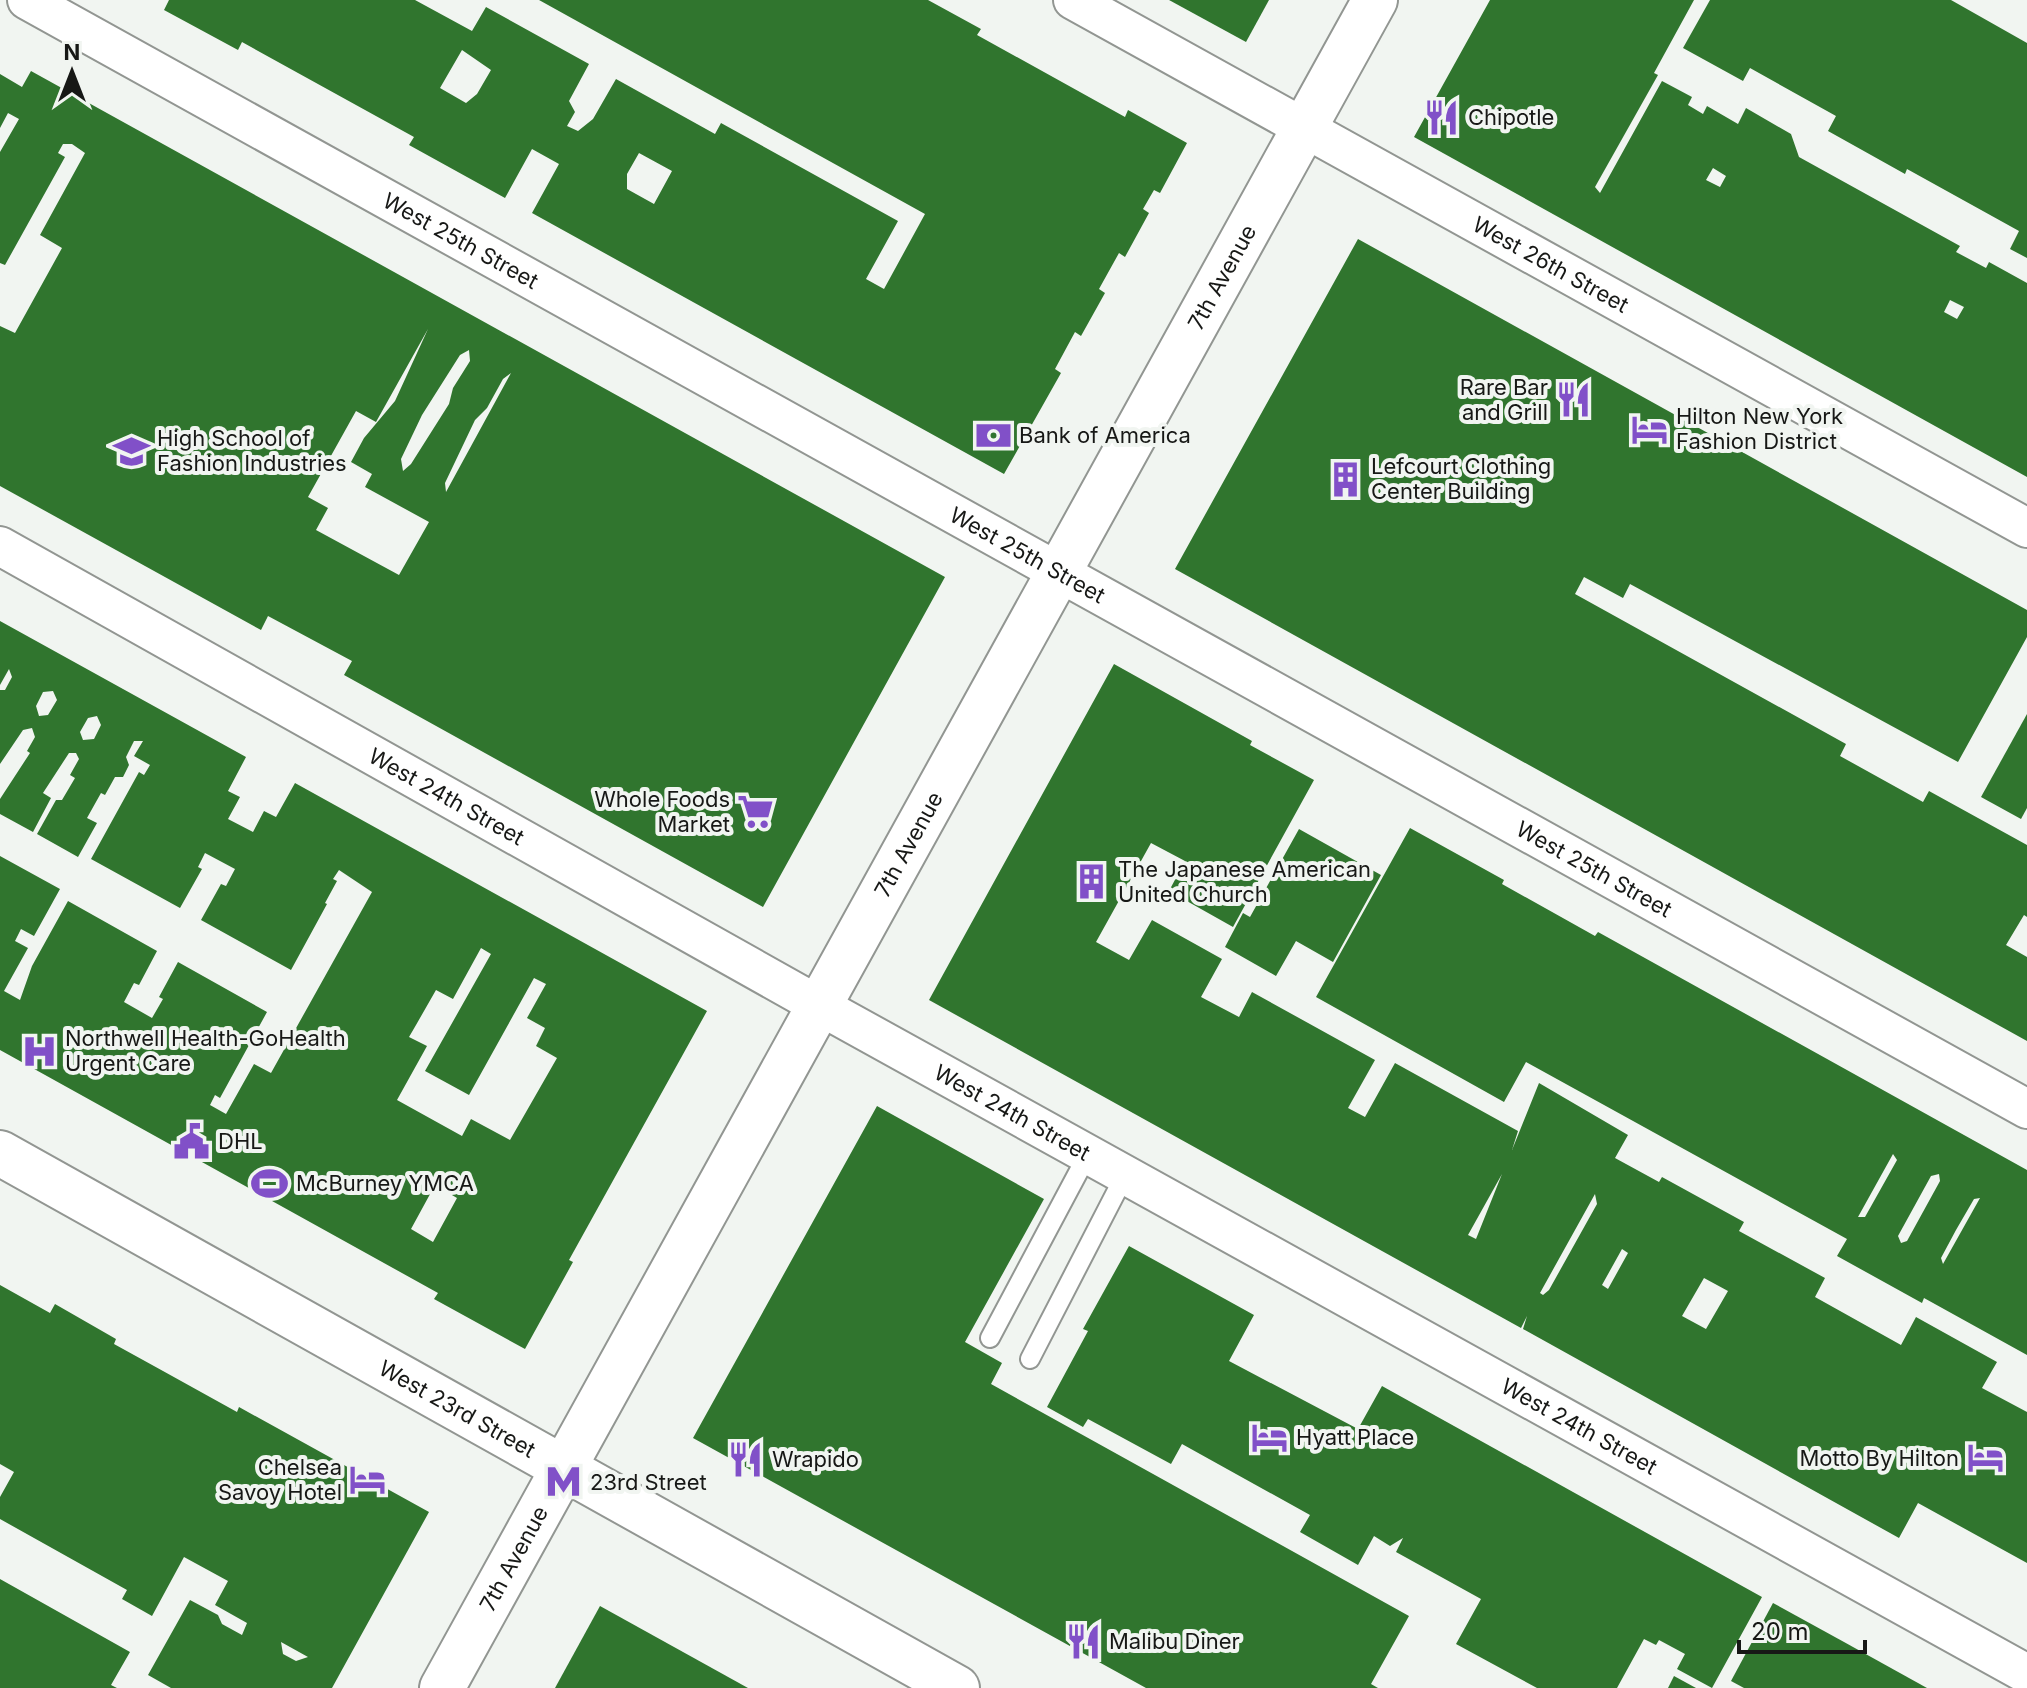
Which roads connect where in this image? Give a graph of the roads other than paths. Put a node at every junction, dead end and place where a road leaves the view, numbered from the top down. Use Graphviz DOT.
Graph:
graph roads {
  1 [pos="27,0"];
  2 [pos="1073,0"];
  3 [pos="1375,0"];
  4 [pos="1304,127"];
  5 [pos="2027,528"];
  6 [pos="0,546"];
  7 [pos="1061,572"];
  8 [pos="820,1006"];
  9 [pos="2027,1109"];
  10 [pos="0,1153"];
  11 [pos="1088,1154"];
  12 [pos="1125,1175"];
  13 [pos="990,1338"];
  14 [pos="1030,1359"];
  15 [pos="565,1468"];
  16 [pos="2027,1674"];
  17 [pos="442,1688"];
  18 [pos="957,1688"];
  1 -- 7 [label="street, West 25th Street"];
  2 -- 4 [label="street, West 26th Street"];
  3 -- 4 [label="main road, 7th Avenue"];
  4 -- 5 [label="street, West 26th Street"];
  4 -- 7 [label="main road, 7th Avenue"];
  6 -- 8 [label="street, West 24th Street"];
  7 -- 8 [label="main road, 7th Avenue"];
  7 -- 9 [label="street, West 25th Street"];
  8 -- 11 [label="street, West 24th Street"];
  8 -- 15 [label="main road, 7th Avenue"];
  10 -- 15 [label="main road, West 23rd Street"];
  11 -- 12 [label="street, West 24th Street"];
  11 -- 13 [label="lane"];
  12 -- 14 [label="lane"];
  12 -- 16 [label="street, West 24th Street"];
  15 -- 17 [label="main road, 7th Avenue"];
  15 -- 18 [label="main road, West 23rd Street"];
}
